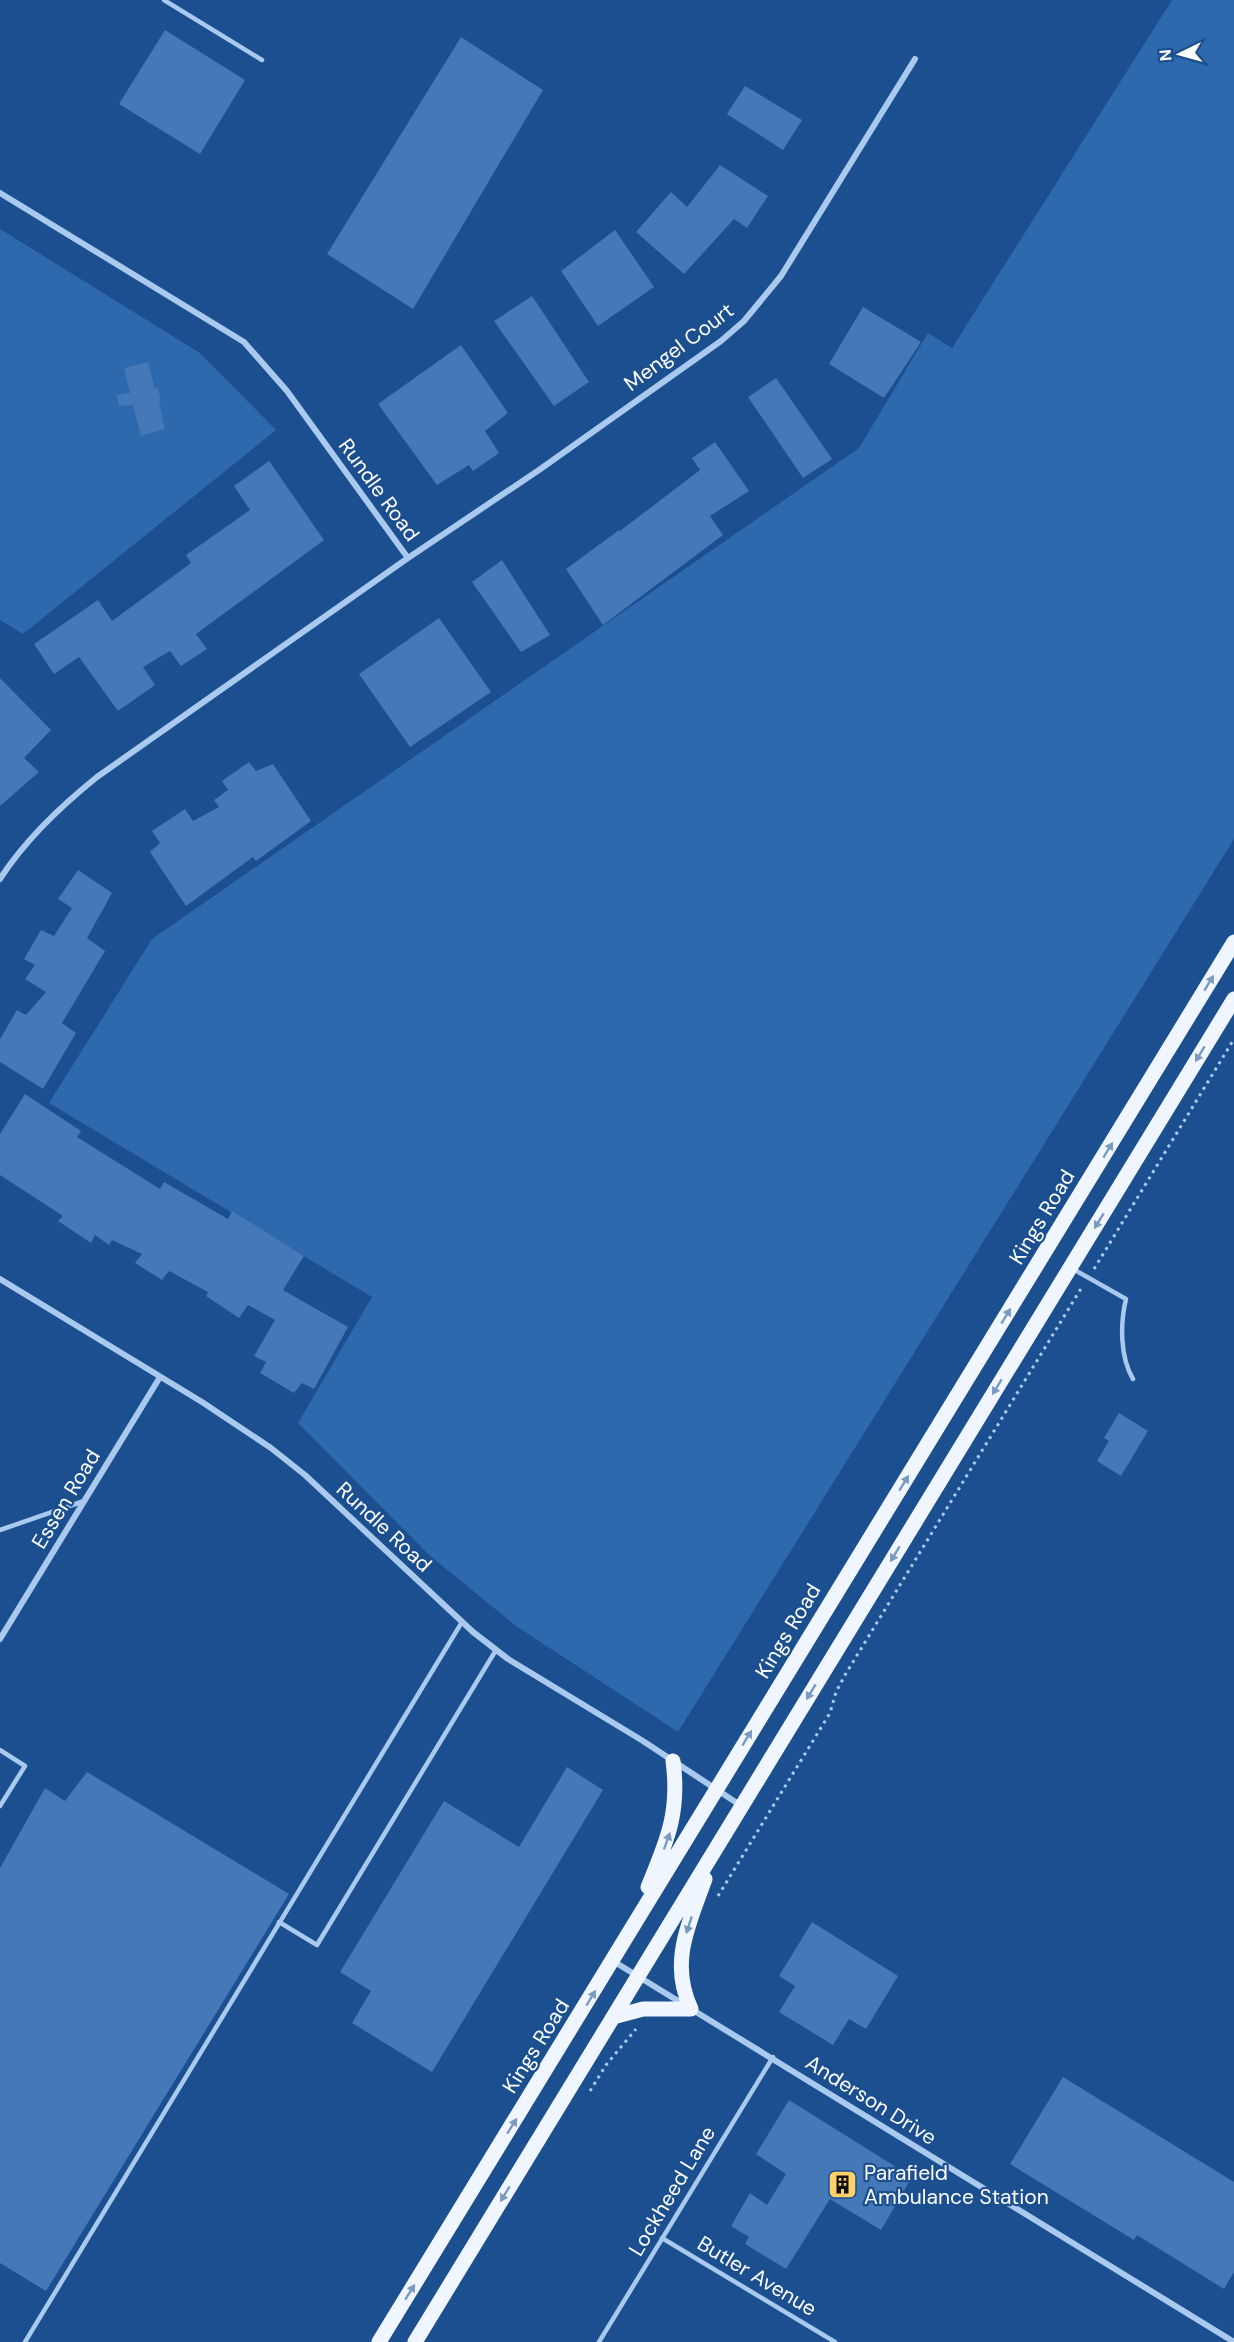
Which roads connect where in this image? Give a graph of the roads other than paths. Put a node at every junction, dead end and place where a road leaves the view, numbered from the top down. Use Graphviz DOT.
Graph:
graph roads {
  1 [pos="164,0"];
  2 [pos="915,59"];
  3 [pos="262,60"];
  4 [pos="0,193"];
  5 [pos="408,558"];
  6 [pos="0,879"];
  7 [pos="1234,942"];
  8 [pos="1234,999"];
  9 [pos="1070,1268"];
  10 [pos="0,1279"];
  11 [pos="160,1377"];
  12 [pos="1133,1378"];
  13 [pos="84,1501"];
  14 [pos="0,1530"];
  15 [pos="462,1622"];
  16 [pos="0,1639"];
  17 [pos="496,1650"];
  18 [pos="0,1750"];
  19 [pos="673,1761"];
  20 [pos="716,1788"];
  21 [pos="0,1806"];
  22 [pos="742,1806"];
  23 [pos="714,1850"];
  24 [pos="279,1922"];
  25 [pos="628,1934"];
  26 [pos="613,1961"];
  27 [pos="638,1976"];
  28 [pos="691,2009"];
  29 [pos="613,2017"];
  30 [pos="773,2057"];
  31 [pos="662,2238"];
  32 [pos="25,2342"];
  33 [pos="379,2342"];
  34 [pos="415,2342"];
  35 [pos="599,2342"];
  36 [pos="835,2342"];
  37 [pos="1234,2342"];
  1 -- 3 [label="lane"];
  2 -- 5 [label="street, Mengel Court"];
  4 -- 5 [label="street, Rundle Road"];
  5 -- 6 [label="street, Rundle Road"];
  20 -- 7 [label="main road, Kings Road, one-way"];
  8 -- 9 [label="main road, one-way"];
  9 -- 12 [label="lane"];
  9 -- 22 [label="main road, one-way"];
  10 -- 11 [label="street, Rundle Road"];
  11 -- 13 [label="street, Essen Road"];
  11 -- 15 [label="street, Rundle Road"];
  13 -- 14 [label="lane"];
  13 -- 16 [label="street, Essen Road"];
  15 -- 17 [label="street, Rundle Road"];
  15 -- 24 [label="lane"];
  17 -- 19 [label="street, Rundle Road"];
  17 -- 24 [label="lane"];
  18 -- 21 [label="lane"];
  19 -- 20 [label="street, Rundle Road"];
  25 -- 19 [label="main road, one-way"];
  20 -- 22 [label="street, Rundle Road"];
  20 -- 25 [label="main road, Kings Road"];
  22 -- 23 [label="main road"];
  23 -- 27 [label="main road"];
  23 -- 28 [label="main road, one-way"];
  24 -- 32 [label="lane"];
  25 -- 26 [label="main road, Kings Road"];
  26 -- 27 [label="street, Anderson Drive"];
  33 -- 26 [label="main road, Kings Road, one-way"];
  27 -- 28 [label="street, Anderson Drive"];
  27 -- 29 [label="main road"];
  28 -- 29 [label="main road"];
  28 -- 30 [label="street, Anderson Drive"];
  29 -- 34 [label="main road, one-way"];
  30 -- 31 [label="lane, Lockheed Lane"];
  30 -- 37 [label="street, Anderson Drive"];
  31 -- 35 [label="lane, Lockheed Lane"];
  31 -- 36 [label="lane, Butler Avenue"];
}
